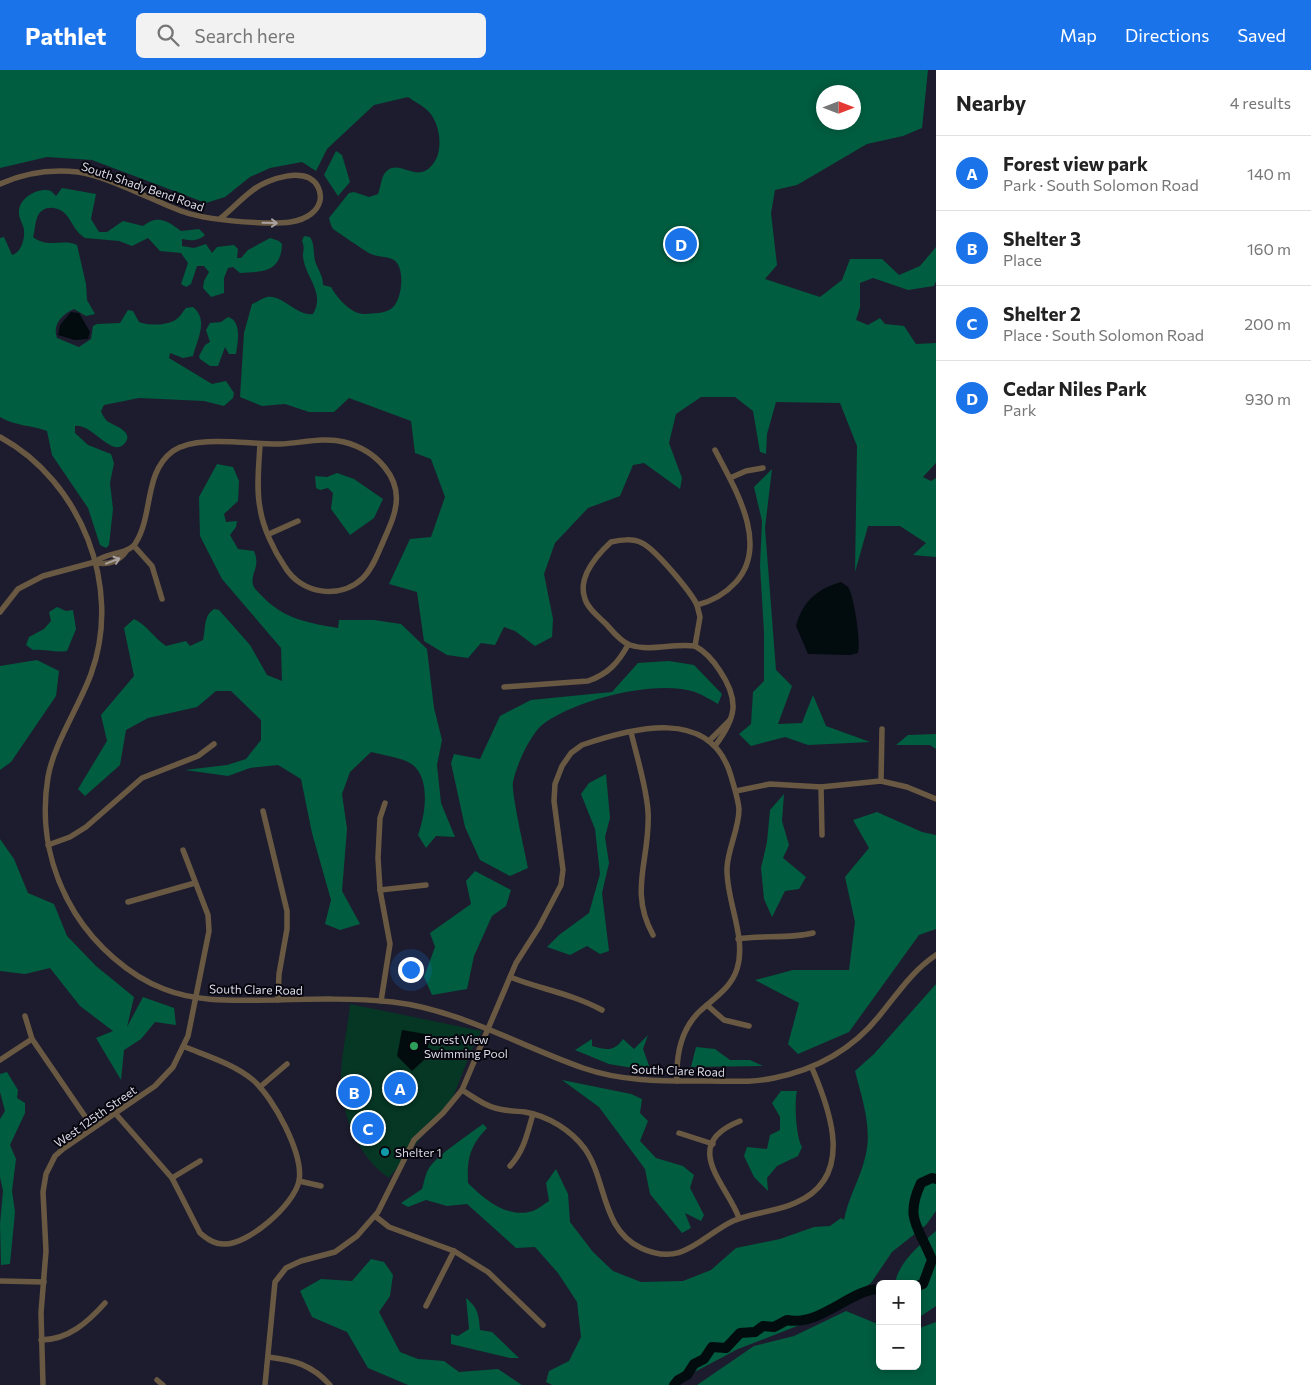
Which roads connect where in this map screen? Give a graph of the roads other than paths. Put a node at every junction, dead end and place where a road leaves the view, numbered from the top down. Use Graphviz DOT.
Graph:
graph roads {
  1 [pos="0,184"];
  2 [pos="221,218"];
  3 [pos="0,437"];
  4 [pos="260,444"];
  5 [pos="715,450"];
  6 [pos="763,468"];
  7 [pos="730,478"];
  8 [pos="298,520"];
  9 [pos="269,534"];
  10 [pos="134,546"];
  11 [pos="95,562"];
  12 [pos="162,599"];
  13 [pos="697,605"];
  14 [pos="0,612"];
  15 [pos="628,645"];
  16 [pos="695,646"];
  17 [pos="504,687"];
  18 [pos="730,720"];
  19 [pos="882,729"];
  20 [pos="631,732"];
  21 [pos="709,741"];
  22 [pos="214,744"];
  23 [pos="715,746"];
  24 [pos="880,781"];
  25 [pos="820,787"];
  26 [pos="736,791"];
  27 [pos="936,799"];
  28 [pos="385,803"];
  29 [pos="263,811"];
  30 [pos="822,835"];
  31 [pos="48,845"];
  32 [pos="183,850"];
  33 [pos="195,883"];
  34 [pos="426,885"];
  35 [pos="380,890"];
  36 [pos="128,902"];
  37 [pos="813,933"];
  38 [pos="653,935"];
  39 [pos="738,939"];
  40 [pos="936,956"];
  41 [pos="510,977"];
  42 [pos="196,998"];
  43 [pos="278,1000"];
  44 [pos="381,1001"];
  45 [pos="707,1005"];
  46 [pos="602,1010"];
  47 [pos="25,1016"];
  48 [pos="749,1026"];
  49 [pos="487,1029"];
  50 [pos="32,1039"];
  51 [pos="185,1046"];
  52 [pos="0,1060"];
  53 [pos="287,1064"];
  54 [pos="812,1068"];
  55 [pos="677,1081"];
  56 [pos="260,1087"];
  57 [pos="462,1090"];
  58 [pos="115,1114"];
  59 [pos="533,1114"];
  60 [pos="740,1121"];
  61 [pos="93,1128"];
  62 [pos="679,1132"];
  63 [pos="713,1144"];
  64 [pos="200,1161"];
  65 [pos="510,1166"];
  66 [pos="172,1178"];
  67 [pos="299,1181"];
  68 [pos="321,1186"];
  69 [pos="375,1216"];
  70 [pos="739,1218"];
  71 [pos="454,1251"];
  72 [pos="0,1281"];
  73 [pos="44,1282"];
  74 [pos="105,1303"];
  75 [pos="426,1306"];
  76 [pos="543,1325"];
  77 [pos="41,1340"];
  78 [pos="268,1357"];
  79 [pos="157,1380"];
  80 [pos="43,1385"];
  81 [pos="163,1385"];
  82 [pos="265,1385"];
  83 [pos="330,1385"];
  1 -- 2 [label="street, South Shady Bend Road"];
  2 -- 2 [label="street, South Shady Bend Road, one-way"];
  3 -- 11 [label="street, South Clare Road"];
  4 -- 9 [label="street"];
  4 -- 9 [label="street"];
  4 -- 10 [label="street"];
  5 -- 7 [label="street"];
  6 -- 7 [label="street"];
  7 -- 13 [label="street"];
  8 -- 9 [label="street"];
  10 -- 11 [label="street"];
  10 -- 12 [label="street"];
  11 -- 14 [label="street"];
  11 -- 31 [label="street, South Clare Road"];
  13 -- 15 [label="street"];
  13 -- 16 [label="street"];
  15 -- 16 [label="street"];
  15 -- 17 [label="street"];
  16 -- 18 [label="street"];
  18 -- 21 [label="street"];
  18 -- 23 [label="street"];
  19 -- 24 [label="street"];
  20 -- 21 [label="street"];
  20 -- 38 [label="street"];
  20 -- 41 [label="street"];
  21 -- 23 [label="street"];
  22 -- 31 [label="street"];
  23 -- 26 [label="street"];
  24 -- 25 [label="street"];
  24 -- 27 [label="street"];
  25 -- 26 [label="street"];
  25 -- 30 [label="street"];
  26 -- 39 [label="street"];
  28 -- 35 [label="street"];
  29 -- 43 [label="street"];
  31 -- 42 [label="street, South Clare Road"];
  32 -- 33 [label="street, West 125th Street"];
  33 -- 36 [label="street"];
  33 -- 42 [label="street, West 125th Street"];
  34 -- 35 [label="street"];
  35 -- 44 [label="street"];
  37 -- 39 [label="street"];
  39 -- 45 [label="street"];
  40 -- 54 [label="street, South Clare Road"];
  41 -- 46 [label="street"];
  41 -- 49 [label="street"];
  42 -- 43 [label="street, South Clare Road"];
  42 -- 51 [label="street, West 125th Street"];
  43 -- 44 [label="street, South Clare Road"];
  44 -- 49 [label="street, South Clare Road"];
  45 -- 48 [label="street"];
  45 -- 55 [label="street"];
  47 -- 50 [label="street"];
  49 -- 55 [label="street, South Clare Road"];
  49 -- 57 [label="street"];
  50 -- 52 [label="street"];
  50 -- 61 [label="street"];
  51 -- 56 [label="street"];
  51 -- 58 [label="street, West 125th Street"];
  53 -- 56 [label="street"];
  54 -- 55 [label="street, South Clare Road"];
  54 -- 70 [label="street"];
  56 -- 67 [label="street"];
  57 -- 59 [label="street"];
  57 -- 69 [label="street"];
  58 -- 61 [label="street, West 125th Street"];
  58 -- 66 [label="street"];
  59 -- 65 [label="street"];
  59 -- 70 [label="street"];
  60 -- 63 [label="street"];
  61 -- 73 [label="street, West 125th Street"];
  62 -- 63 [label="street"];
  63 -- 70 [label="street"];
  64 -- 66 [label="street"];
  66 -- 67 [label="street"];
  67 -- 68 [label="street"];
  69 -- 71 [label="street"];
  69 -- 78 [label="street"];
  71 -- 75 [label="street"];
  71 -- 76 [label="street"];
  72 -- 73 [label="street"];
  73 -- 77 [label="street, West 125th Street"];
  74 -- 77 [label="street"];
  77 -- 80 [label="street, West 125th Street"];
  78 -- 82 [label="street"];
  78 -- 83 [label="street"];
  79 -- 81 [label="street"];
}
